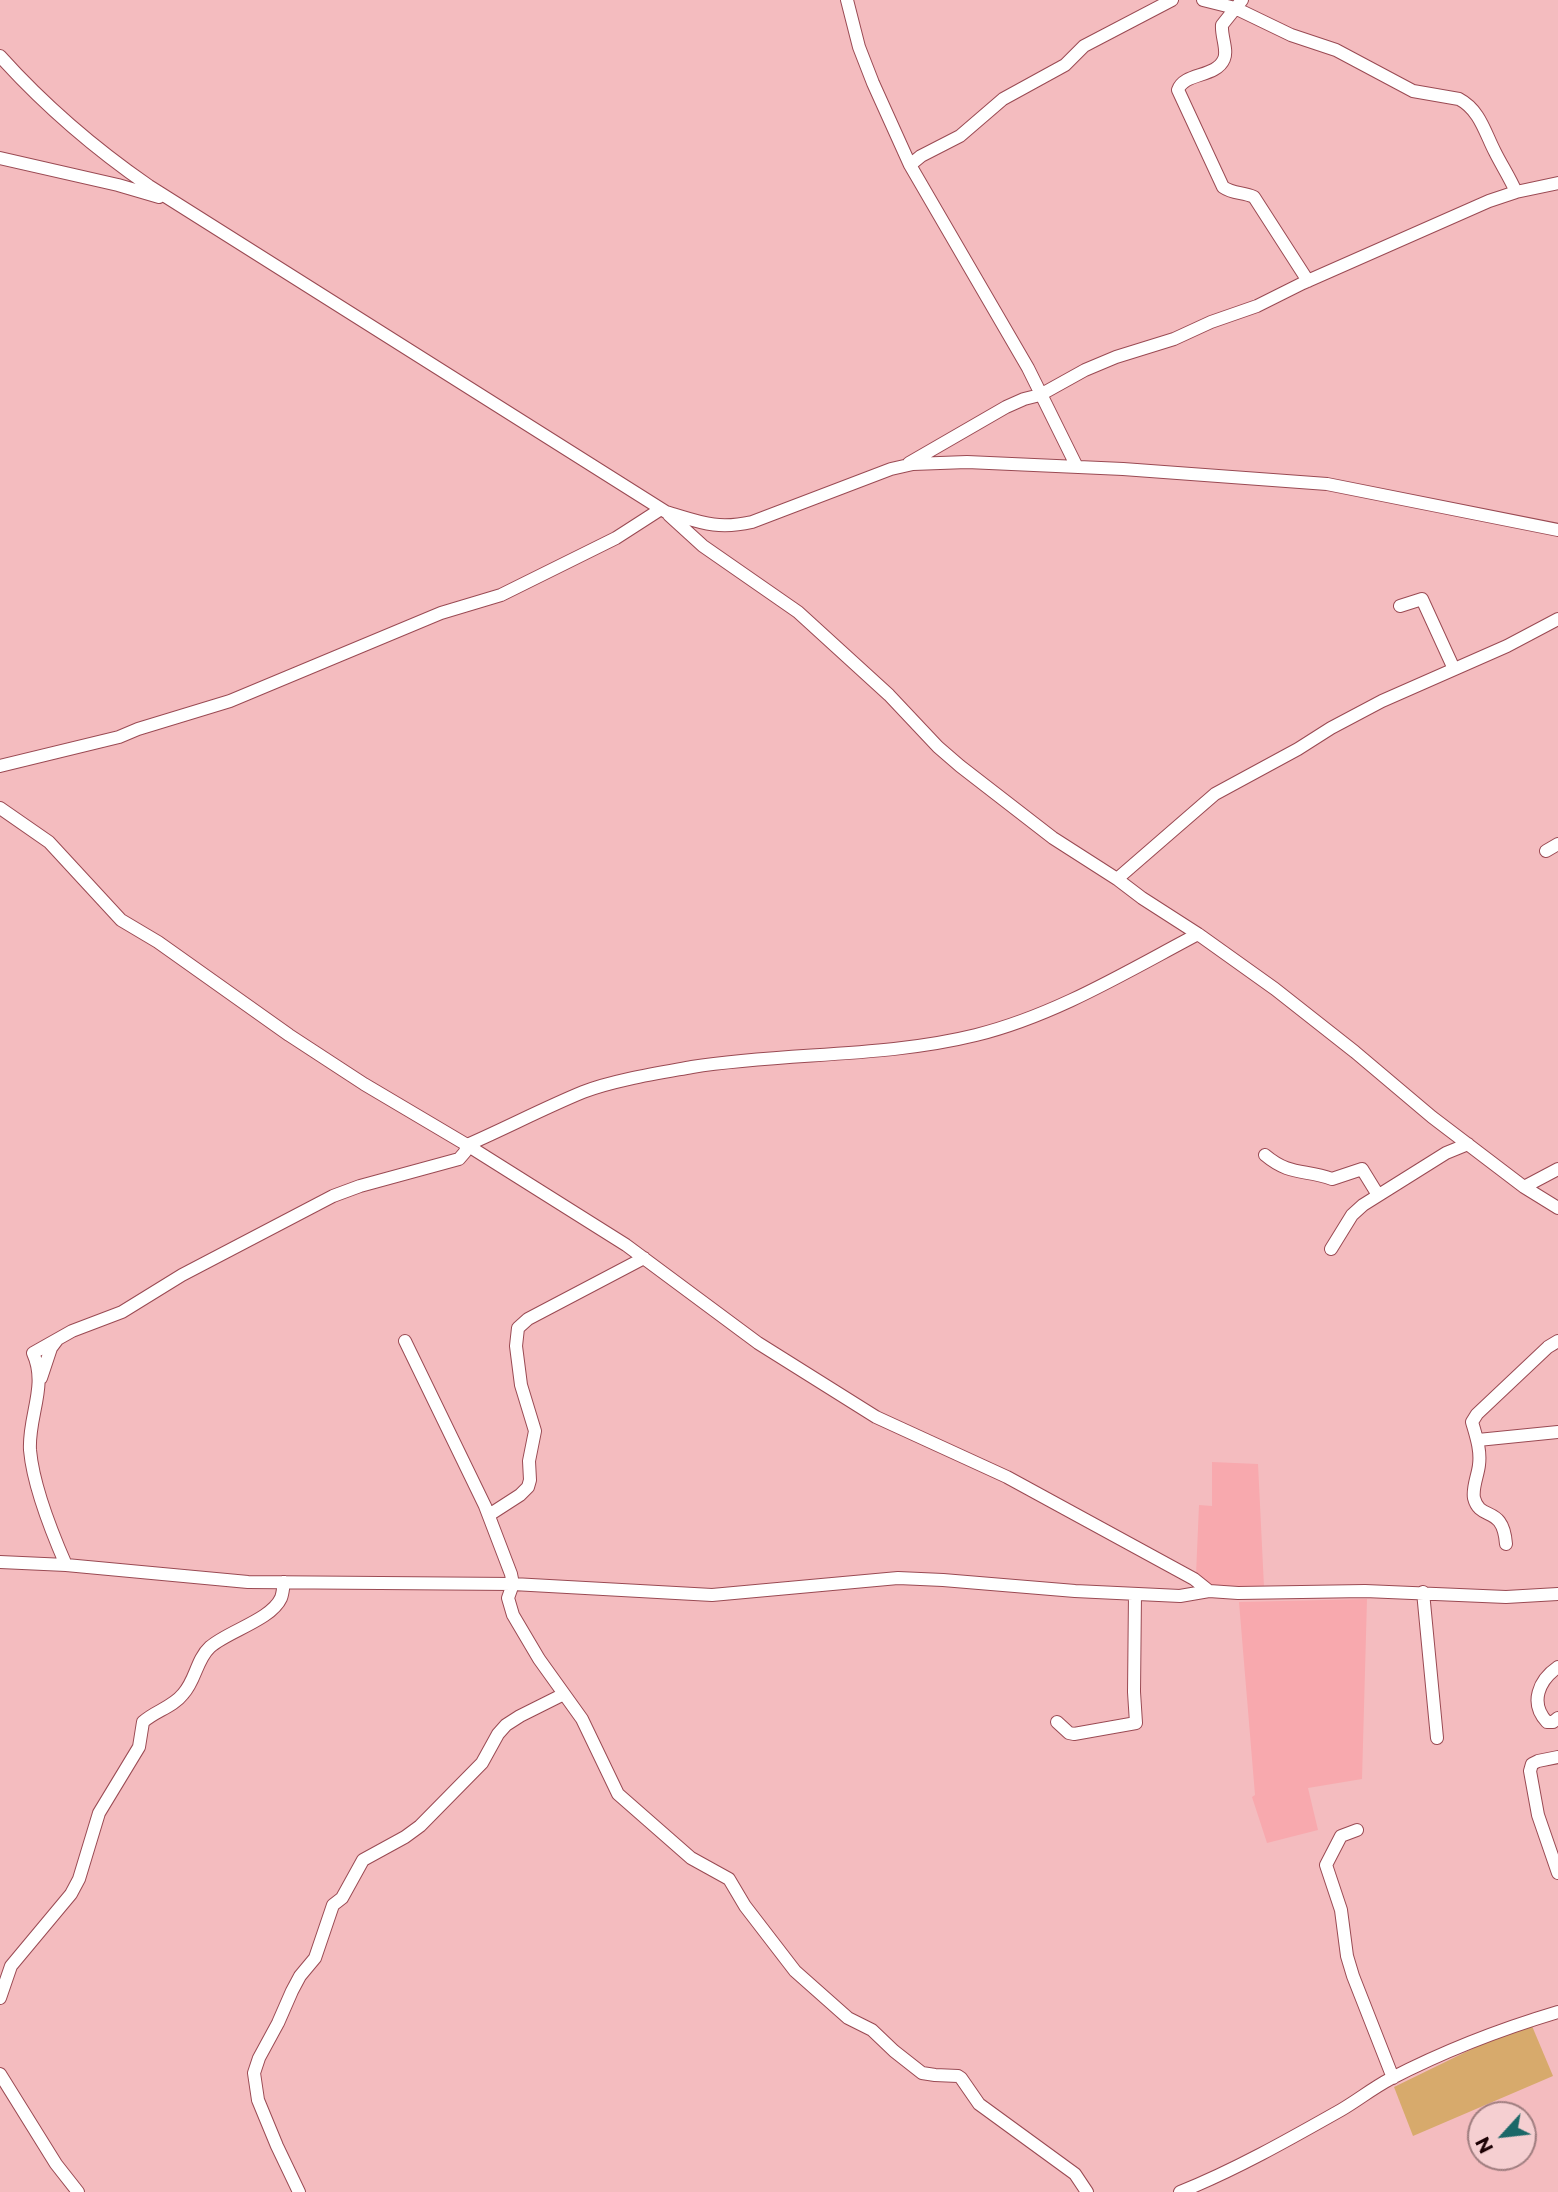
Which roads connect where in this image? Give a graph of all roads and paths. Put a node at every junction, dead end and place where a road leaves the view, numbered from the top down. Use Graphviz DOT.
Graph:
graph roads {
  1 [pos="847,0"];
  2 [pos="1172,0"];
  3 [pos="1203,0"];
  4 [pos="1238,4"];
  5 [pos="0,56"];
  6 [pos="0,158"];
  7 [pos="911,165"];
  8 [pos="1558,183"];
  9 [pos="1516,191"];
  10 [pos="173,201"];
  11 [pos="1308,281"];
  12 [pos="1040,395"];
  13 [pos="905,466"];
  14 [pos="1077,467"];
  15 [pos="664,510"];
  16 [pos="1558,530"];
  17 [pos="1400,606"];
  18 [pos="1558,619"];
  19 [pos="1454,669"];
  20 [pos="0,766"];
  21 [pos="0,808"];
  22 [pos="1117,879"];
  23 [pos="1198,934"];
  24 [pos="1468,1144"];
  25 [pos="467,1145"];
  26 [pos="1265,1155"];
  27 [pos="1558,1169"];
  28 [pos="1524,1187"];
  29 [pos="1378,1195"];
  30 [pos="1558,1208"];
  31 [pos="1331,1249"];
  32 [pos="644,1258"];
  33 [pos="405,1341"];
  34 [pos="1558,1341"];
  35 [pos="1558,1432"];
  36 [pos="1478,1440"];
  37 [pos="489,1515"];
  38 [pos="1506,1544"];
  39 [pos="0,1563"];
  40 [pos="66,1565"];
  41 [pos="284,1582"];
  42 [pos="513,1584"];
  43 [pos="1209,1591"];
  44 [pos="1423,1592"];
  45 [pos="1135,1594"];
  46 [pos="1558,1594"];
  47 [pos="1558,1667"];
  48 [pos="564,1694"];
  49 [pos="1558,1717"];
  50 [pos="1056,1722"];
  51 [pos="1437,1738"];
  52 [pos="1558,1757"];
  53 [pos="1357,1830"];
  54 [pos="1558,1873"];
  55 [pos="0,1998"];
  56 [pos="1558,2012"];
  57 [pos="0,2074"];
  58 [pos="1392,2078"];
  59 [pos="78,2192"];
  60 [pos="299,2192"];
  61 [pos="1087,2192"];
  62 [pos="1180,2192"];
  1 -- 7 [label="street"];
  2 -- 7 [label="street"];
  3 -- 4 [label="street"];
  4 -- 9 [label="street"];
  4 -- 11 [label="street"];
  5 -- 10 [label="street"];
  6 -- 10 [label="street"];
  7 -- 12 [label="street"];
  8 -- 9 [label="street"];
  9 -- 11 [label="street"];
  10 -- 15 [label="street"];
  11 -- 12 [label="street"];
  12 -- 13 [label="street"];
  12 -- 14 [label="street"];
  13 -- 14 [label="street"];
  13 -- 15 [label="street"];
  14 -- 16 [label="street"];
  15 -- 20 [label="street"];
  15 -- 22 [label="street"];
  17 -- 19 [label="street"];
  18 -- 19 [label="street"];
  19 -- 22 [label="street"];
  21 -- 25 [label="street"];
  22 -- 23 [label="street"];
  23 -- 24 [label="street"];
  23 -- 25 [label="street"];
  24 -- 28 [label="street"];
  24 -- 29 [label="street"];
  25 -- 32 [label="street"];
  25 -- 40 [label="street"];
  26 -- 29 [label="street"];
  27 -- 28 [label="street"];
  28 -- 30 [label="street"];
  29 -- 31 [label="street"];
  32 -- 37 [label="street"];
  32 -- 43 [label="street"];
  33 -- 37 [label="street"];
  34 -- 36 [label="street"];
  35 -- 36 [label="street"];
  36 -- 38 [label="street"];
  37 -- 42 [label="street"];
  39 -- 40 [label="street"];
  40 -- 41 [label="street"];
  41 -- 42 [label="street"];
  41 -- 55 [label="street"];
  42 -- 45 [label="street"];
  42 -- 48 [label="street"];
  43 -- 44 [label="street"];
  43 -- 45 [label="street"];
  44 -- 46 [label="street"];
  44 -- 51 [label="street"];
  45 -- 50 [label="street"];
  47 -- 49 [label="street"];
  48 -- 60 [label="street"];
  48 -- 61 [label="street"];
  52 -- 54 [label="street"];
  53 -- 58 [label="street"];
  56 -- 58 [label="street"];
  57 -- 59 [label="street"];
  58 -- 62 [label="street"];
}
